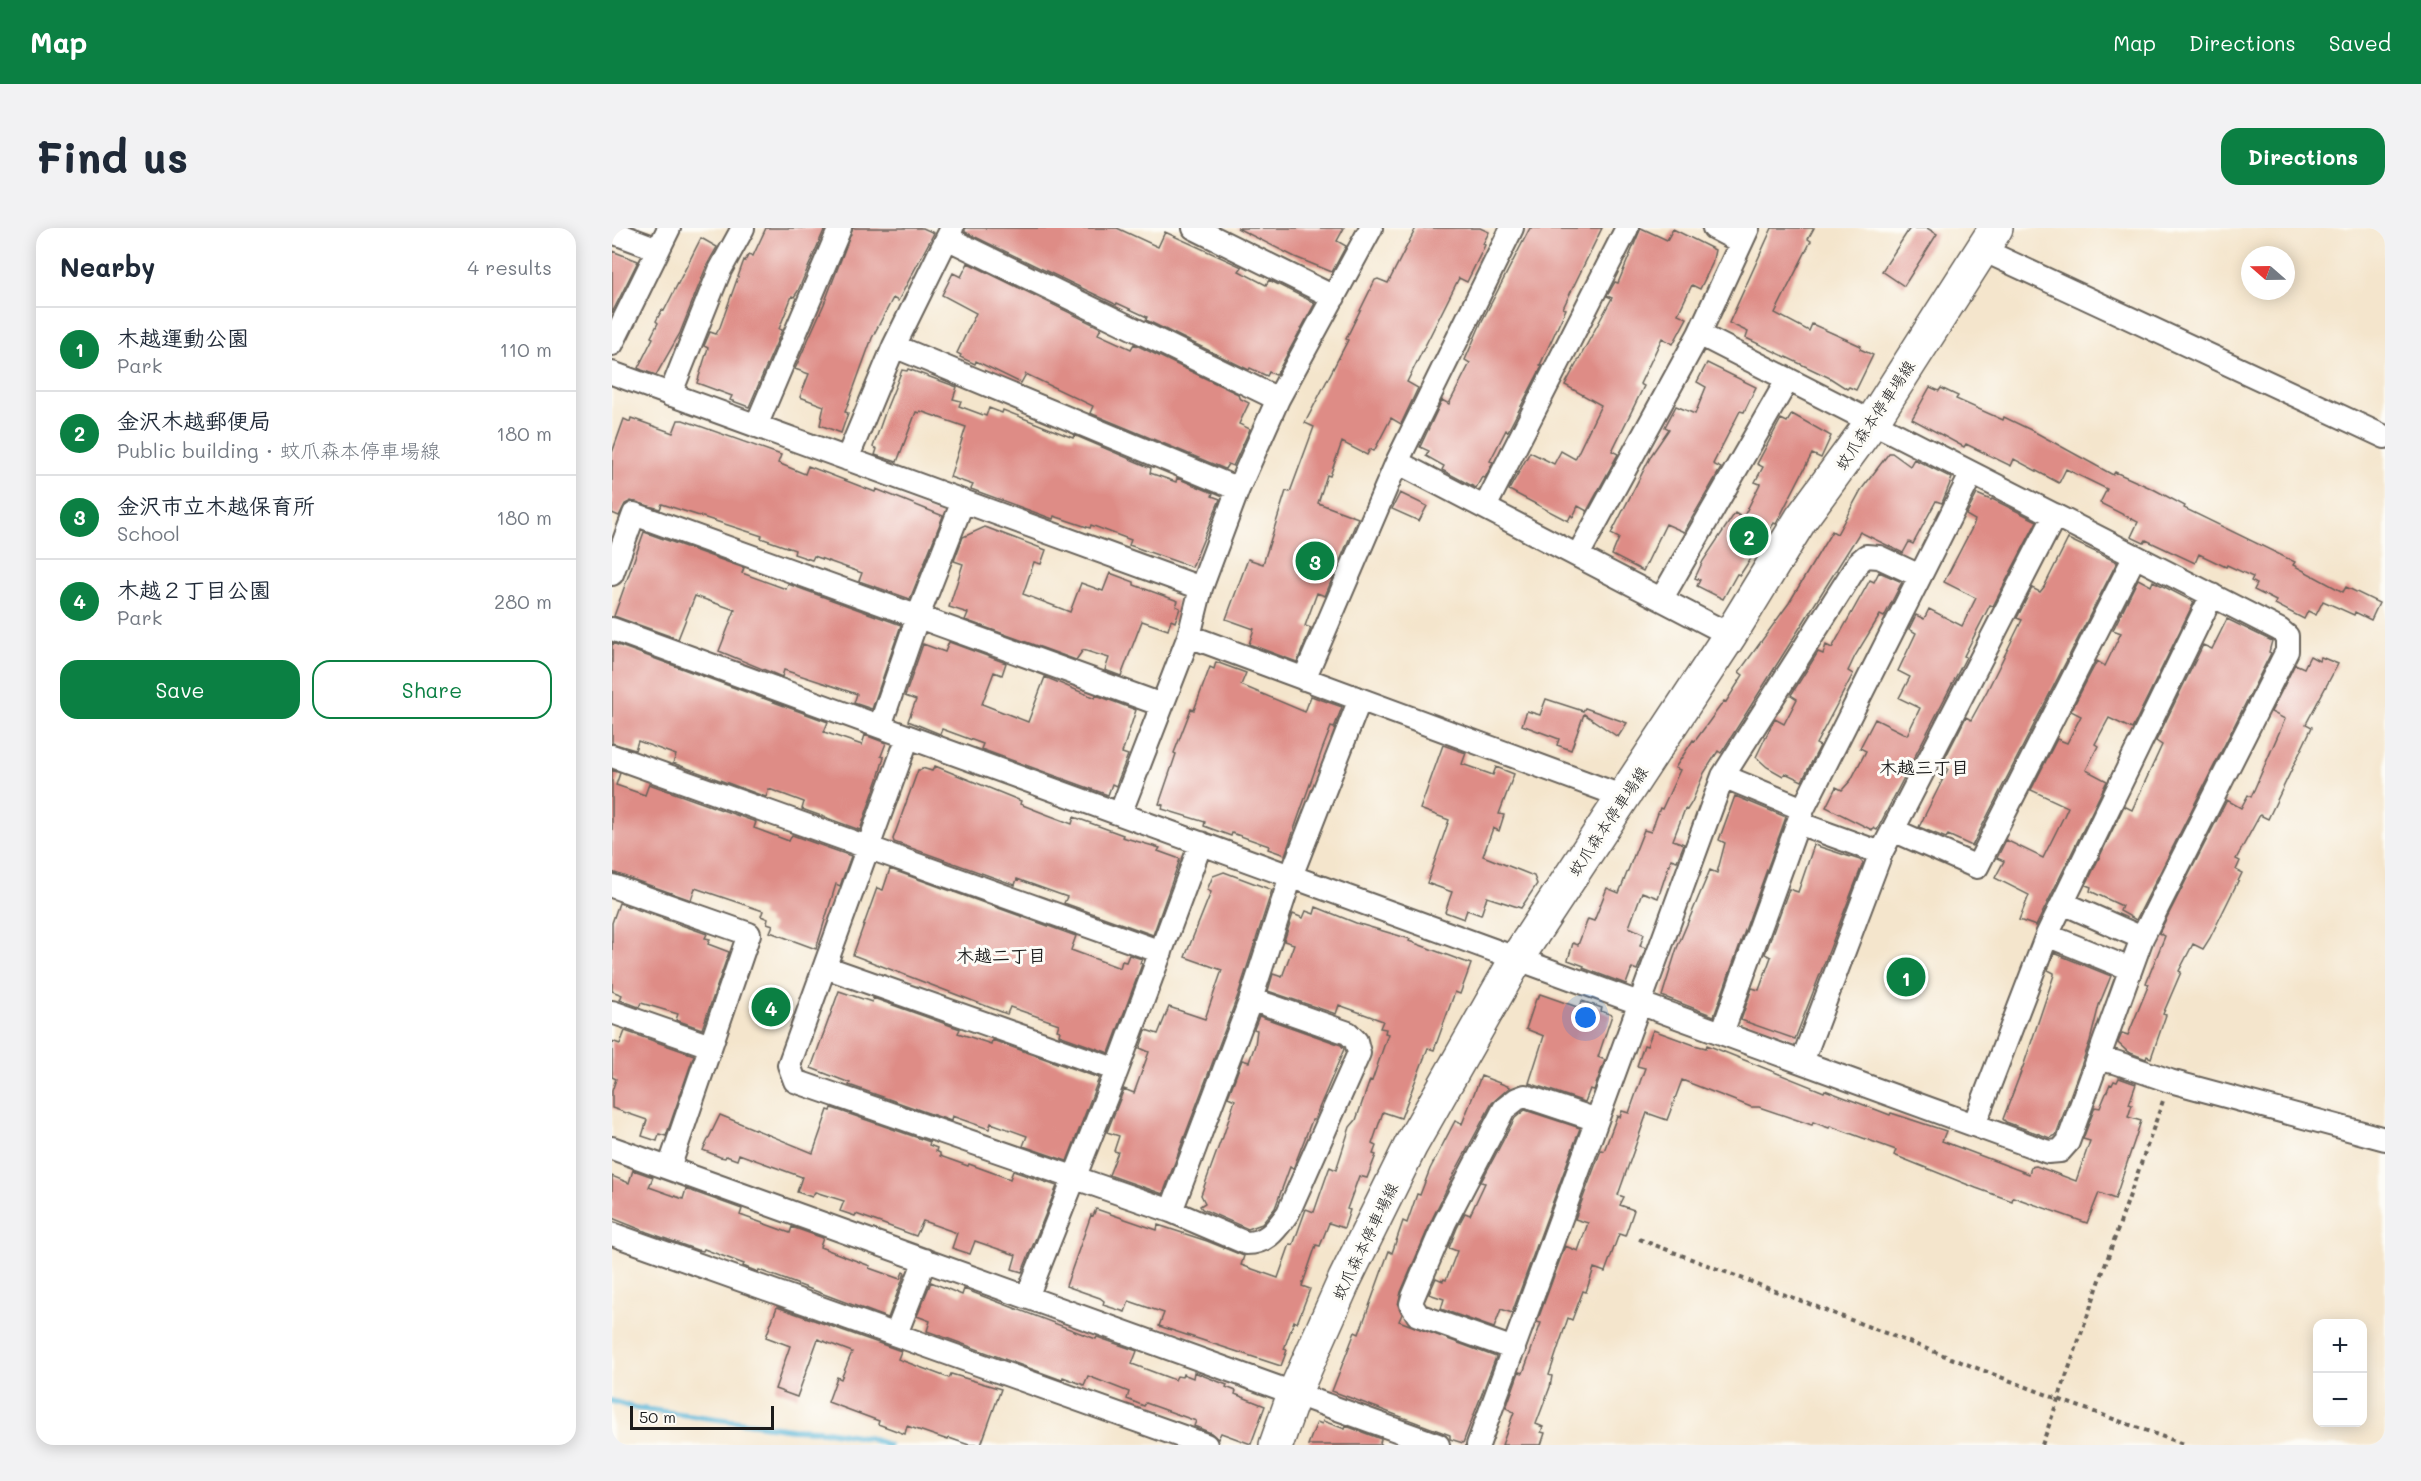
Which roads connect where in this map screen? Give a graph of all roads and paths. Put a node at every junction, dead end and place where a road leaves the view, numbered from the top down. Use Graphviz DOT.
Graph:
graph roads {
  1 [pos="669,228"];
  2 [pos="743,228"];
  3 [pos="840,228"];
  4 [pos="1194,228"];
  5 [pos="1371,228"];
  6 [pos="1512,228"];
  7 [pos="1627,228"];
  8 [pos="1714,228"];
  9 [pos="612,232"];
  10 [pos="950,233"];
  11 [pos="1744,235"];
  12 [pos="1990,239"];
  13 [pos="658,249"];
  14 [pos="1334,297"];
  15 [pos="1699,334"];
  16 [pos="612,344"];
  17 [pos="894,346"];
  18 [pos="612,374"];
  19 [pos="1788,379"];
  20 [pos="670,394"];
  21 [pos="1278,399"];
  22 [pos="1872,422"];
  23 [pos="756,426"];
  24 [pos="2385,437"];
  25 [pos="847,459"];
  26 [pos="1396,462"];
  27 [pos="1972,473"];
  28 [pos="1238,489"];
  29 [pos="963,501"];
  30 [pos="1485,507"];
  31 [pos="2055,515"];
  32 [pos="1578,555"];
  33 [pos="2135,556"];
  34 [pos="612,574"];
  35 [pos="1920,576"];
  36 [pos="1201,588"];
  37 [pos="2212,595"];
  38 [pos="1662,598"];
  39 [pos="918,616"];
  40 [pos="612,629"];
  41 [pos="1730,635"];
  42 [pos="1189,636"];
  43 [pos="1304,679"];
  44 [pos="1360,699"];
  45 [pos="1162,705"];
  46 [pos="880,726"];
  47 [pos="908,737"];
  48 [pos="612,756"];
  49 [pos="1723,776"];
  50 [pos="1624,797"];
  51 [pos="1120,814"];
  52 [pos="1800,816"];
  53 [pos="1893,830"];
  54 [pos="1201,843"];
  55 [pos="868,848"];
  56 [pos="1881,853"];
  57 [pos="1291,876"];
  58 [pos="612,886"];
  59 [pos="2063,903"];
  60 [pos="2047,935"];
  61 [pos="2142,938"];
  62 [pos="1161,952"];
  63 [pos="1516,958"];
  64 [pos="825,967"];
  65 [pos="2130,969"];
  66 [pos="1251,999"];
  67 [pos="1640,1003"];
  68 [pos="612,1012"];
  69 [pos="1722,1033"];
  70 [pos="710,1046"];
  71 [pos="2099,1060"];
  72 [pos="1802,1062"];
  73 [pos="1117,1070"];
  74 [pos="2170,1081"];
  75 [pos="1597,1120"];
  76 [pos="1974,1125"];
  77 [pos="2385,1139"];
  78 [pos="612,1148"];
  79 [pos="669,1168"];
  80 [pos="1076,1178"];
  81 [pos="1171,1211"];
  82 [pos="612,1234"];
  83 [pos="1639,1239"];
  84 [pos="925,1260"];
  85 [pos="1027,1297"];
  86 [pos="896,1334"];
  87 [pos="1514,1349"];
  88 [pos="1294,1394"];
  89 [pos="2058,1399"];
  90 [pos="1206,1445"];
  91 [pos="1275,1445"];
  92 [pos="1438,1445"];
  93 [pos="1479,1445"];
  94 [pos="2042,1445"];
  95 [pos="2186,1445"];
  1 -- 13 [label="street"];
  2 -- 20 [label="street"];
  3 -- 23 [label="street"];
  4 -- 14 [label="street"];
  5 -- 14 [label="street"];
  6 -- 26 [label="street"];
  7 -- 30 [label="street"];
  8 -- 11 [label="street"];
  9 -- 13 [label="street"];
  10 -- 17 [label="street"];
  10 -- 21 [label="street"];
  11 -- 15 [label="street"];
  12 -- 22 [label="main road, 蚊爪森本停車場線"];
  12 -- 24 [label="street"];
  13 -- 16 [label="street"];
  14 -- 21 [label="street"];
  15 -- 19 [label="street"];
  15 -- 32 [label="street"];
  17 -- 25 [label="street"];
  17 -- 28 [label="street"];
  18 -- 20 [label="street"];
  19 -- 22 [label="street"];
  19 -- 38 [label="street"];
  20 -- 23 [label="street"];
  21 -- 28 [label="street"];
  22 -- 27 [label="street"];
  22 -- 41 [label="main road, 蚊爪森本停車場線"];
  23 -- 25 [label="street"];
  25 -- 29 [label="street"];
  26 -- 30 [label="street"];
  26 -- 43 [label="street"];
  27 -- 31 [label="street"];
  27 -- 35 [label="street"];
  28 -- 36 [label="street"];
  29 -- 36 [label="street"];
  29 -- 39 [label="street"];
  30 -- 32 [label="street"];
  31 -- 33 [label="street"];
  31 -- 53 [label="street"];
  32 -- 38 [label="street"];
  33 -- 37 [label="street"];
  33 -- 53 [label="street"];
  34 -- 39 [label="street"];
  35 -- 49 [label="street"];
  35 -- 52 [label="street"];
  36 -- 42 [label="street"];
  37 -- 59 [label="street"];
  37 -- 61 [label="street"];
  38 -- 41 [label="street"];
  39 -- 45 [label="street"];
  39 -- 46 [label="street"];
  40 -- 46 [label="street"];
  41 -- 50 [label="main road, 蚊爪森本停車場線"];
  42 -- 43 [label="street"];
  42 -- 45 [label="street"];
  43 -- 44 [label="street"];
  44 -- 50 [label="street"];
  44 -- 57 [label="street"];
  45 -- 51 [label="street"];
  46 -- 47 [label="street"];
  47 -- 51 [label="street"];
  47 -- 55 [label="street"];
  48 -- 55 [label="street"];
  49 -- 52 [label="street"];
  49 -- 67 [label="street"];
  50 -- 63 [label="main road, 蚊爪森本停車場線"];
  51 -- 54 [label="street"];
  52 -- 56 [label="street"];
  52 -- 69 [label="street"];
  53 -- 56 [label="street"];
  54 -- 57 [label="street"];
  54 -- 62 [label="street"];
  55 -- 62 [label="street"];
  55 -- 64 [label="street"];
  56 -- 72 [label="street"];
  57 -- 63 [label="street"];
  57 -- 66 [label="street"];
  58 -- 70 [label="street"];
  59 -- 60 [label="street"];
  59 -- 61 [label="street"];
  60 -- 65 [label="street"];
  60 -- 76 [label="street"];
  61 -- 65 [label="street"];
  62 -- 73 [label="street"];
  63 -- 67 [label="street"];
  63 -- 88 [label="main road, 蚊爪森本停車場線"];
  64 -- 73 [label="street"];
  64 -- 80 [label="street"];
  65 -- 71 [label="street"];
  66 -- 81 [label="street"];
  66 -- 81 [label="street"];
  67 -- 69 [label="street"];
  67 -- 75 [label="street"];
  68 -- 70 [label="street"];
  69 -- 72 [label="street"];
  70 -- 79 [label="street"];
  71 -- 74 [label="street"];
  71 -- 76 [label="street"];
  72 -- 76 [label="street"];
  73 -- 80 [label="street"];
  74 -- 77 [label="street"];
  74 -- 89 [label="path"];
  75 -- 87 [label="street"];
  75 -- 87 [label="street"];
  78 -- 79 [label="street"];
  79 -- 84 [label="street"];
  80 -- 81 [label="street"];
  80 -- 85 [label="street"];
  82 -- 86 [label="street"];
  83 -- 89 [label="path"];
  84 -- 85 [label="street"];
  84 -- 86 [label="street"];
  85 -- 88 [label="street"];
  86 -- 90 [label="street"];
  87 -- 93 [label="street"];
  88 -- 91 [label="main road, 蚊爪森本停車場線"];
  88 -- 92 [label="street"];
  89 -- 94 [label="path"];
  89 -- 95 [label="path"];
}
